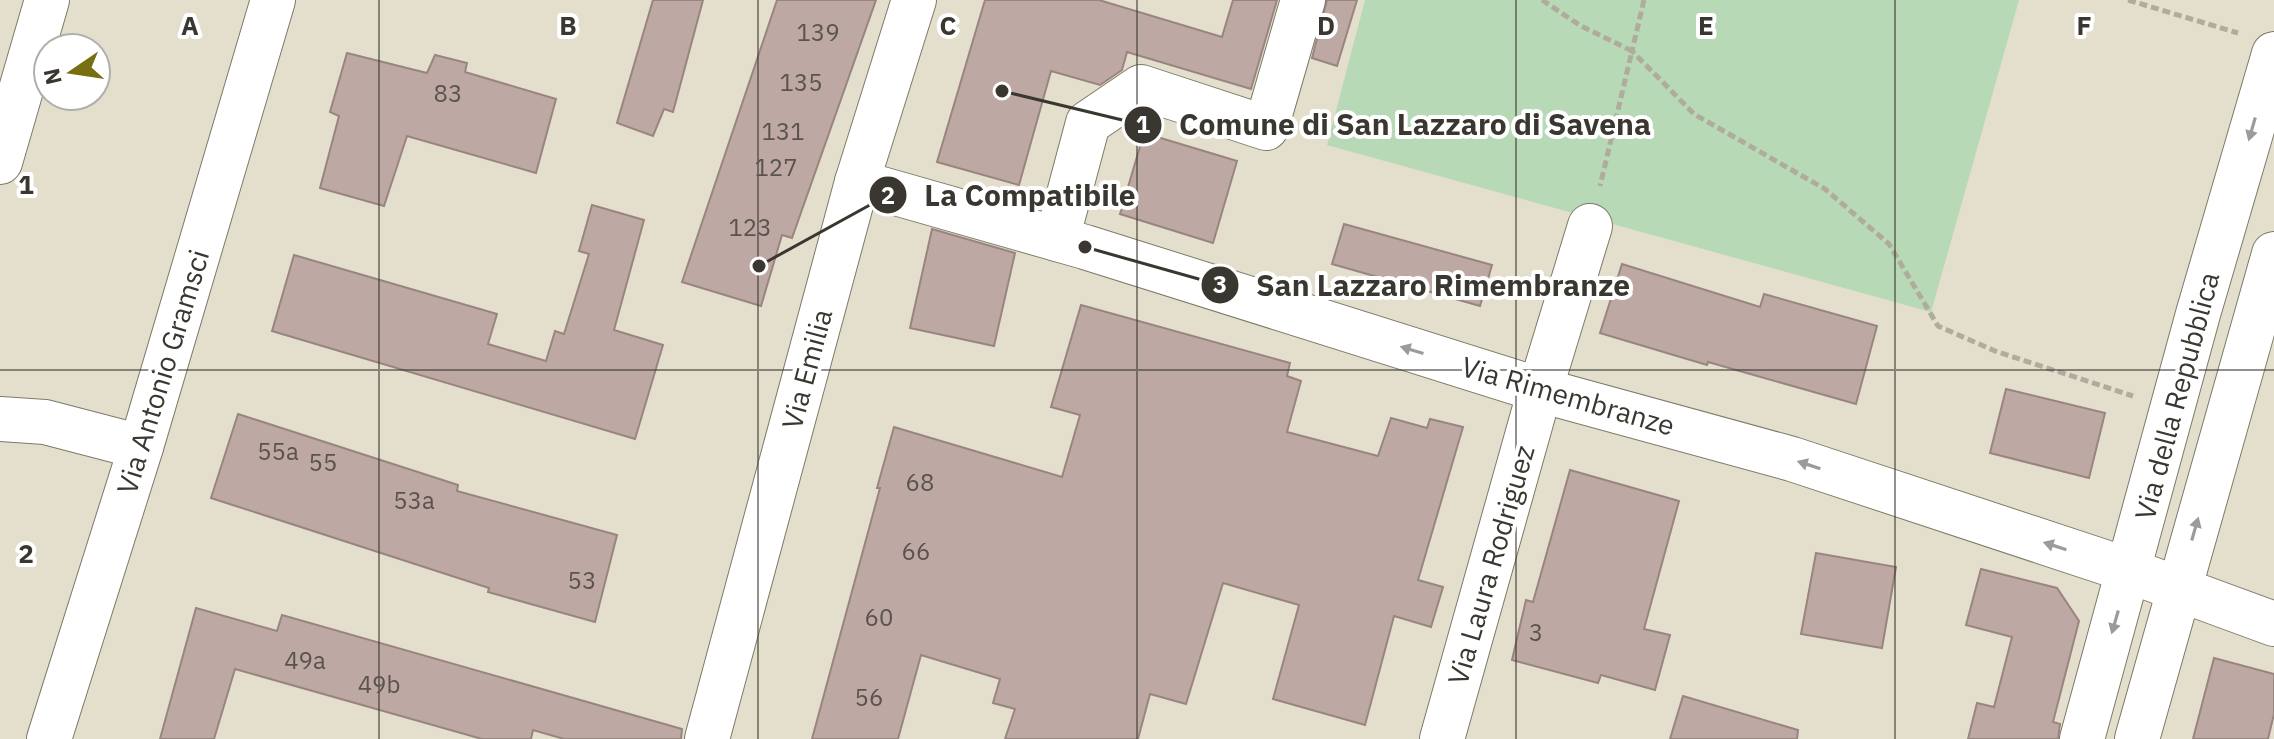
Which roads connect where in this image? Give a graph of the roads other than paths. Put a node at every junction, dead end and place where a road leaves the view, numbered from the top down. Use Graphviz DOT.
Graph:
graph roads {
  1 [pos="47,0"];
  2 [pos="914,0"];
  3 [pos="1303,0"];
  4 [pos="267,1"];
  5 [pos="2259,45"];
  6 [pos="0,162"];
  7 [pos="857,182"];
  8 [pos="1590,226"];
  9 [pos="1057,239"];
  10 [pos="2274,254"];
  11 [pos="1540,390"];
  12 [pos="0,393"];
  13 [pos="0,419"];
  14 [pos="45,422"];
  15 [pos="141,447"];
  16 [pos="2129,571"];
  17 [pos="2178,587"];
  18 [pos="2274,624"];
  19 [pos="49,739"];
  20 [pos="707,739"];
  21 [pos="1442,739"];
  22 [pos="2082,739"];
  23 [pos="2137,739"];
  1 -- 6 [label="street"];
  2 -- 7 [label="street, Via Emilia"];
  3 -- 9 [label="street"];
  4 -- 15 [label="street, Via Antonio Gramsci"];
  5 -- 16 [label="street, Via della Repubblica, one-way"];
  7 -- 9 [label="street, Via Rimembranze"];
  7 -- 20 [label="street, Via Emilia"];
  8 -- 11 [label="street, Via Laura Rodriguez"];
  11 -- 9 [label="street, Via Rimembranze, one-way"];
  17 -- 10 [label="street, Via della Repubblica, one-way"];
  16 -- 11 [label="street, Via Rimembranze, one-way"];
  11 -- 21 [label="street, Via Laura Rodriguez"];
  12 -- 14 [label="street"];
  13 -- 14 [label="street"];
  14 -- 15 [label="street"];
  15 -- 19 [label="street, Via Antonio Gramsci"];
  16 -- 17 [label="street, Via Rimembranze"];
  16 -- 22 [label="street, Via della Repubblica, one-way"];
  17 -- 18 [label="street, Via Rimembranze"];
  17 -- 23 [label="street, Via della Repubblica"];
}
